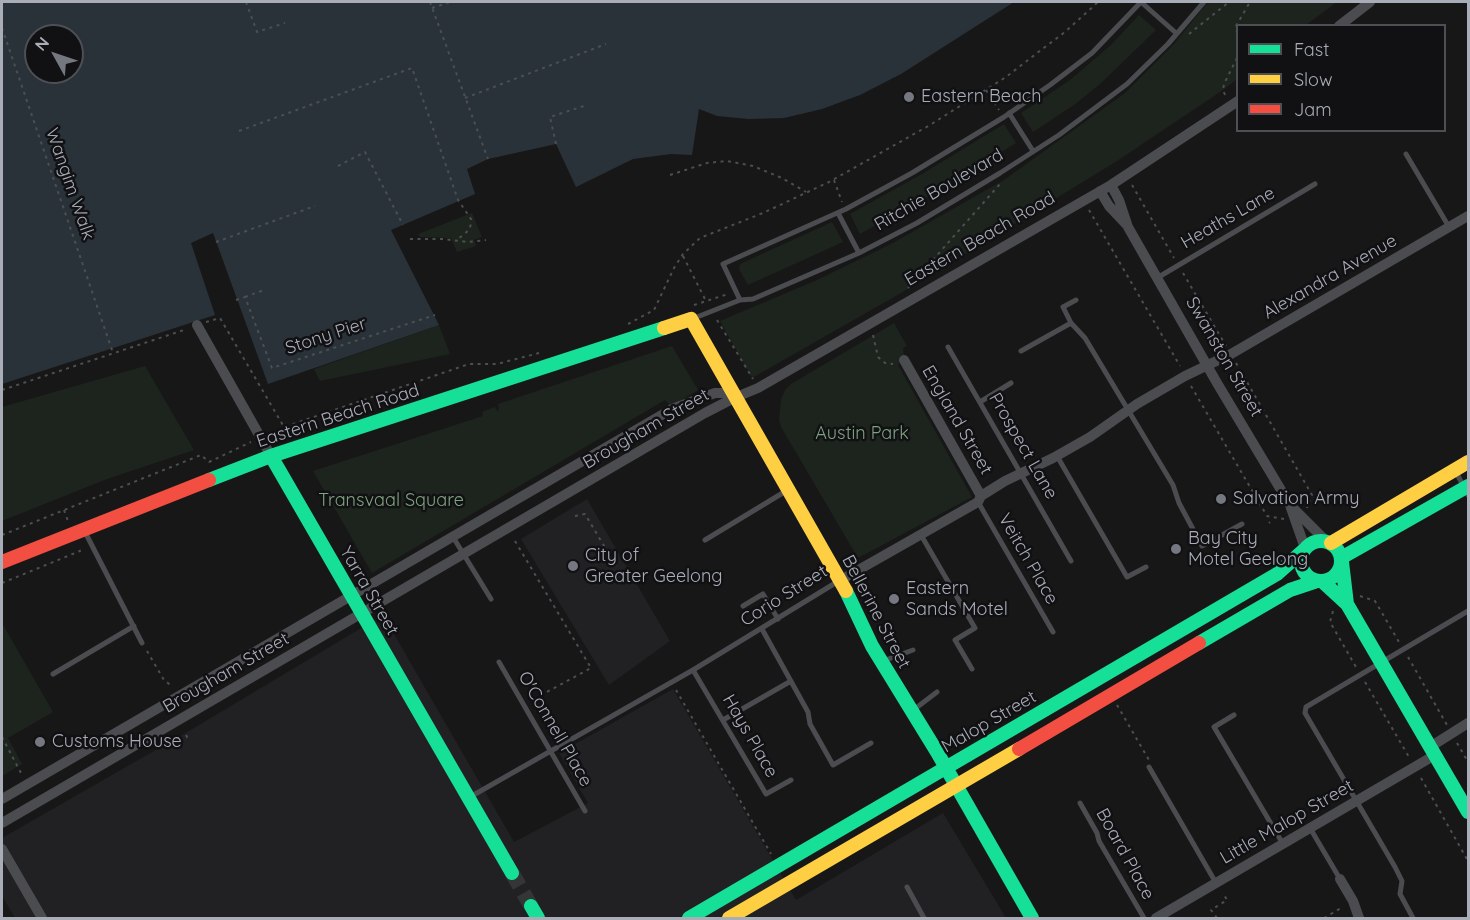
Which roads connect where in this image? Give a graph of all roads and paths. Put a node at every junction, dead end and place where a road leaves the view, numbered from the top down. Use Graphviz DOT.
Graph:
graph roads {
  1 [pos="246,2"];
  2 [pos="429,2"];
  3 [pos="450,2"];
  4 [pos="1098,2"];
  5 [pos="1141,2"];
  6 [pos="1204,2"];
  7 [pos="1229,2"];
  8 [pos="1250,2"];
  9 [pos="1370,2"];
  10 [pos="432,8"];
  11 [pos="285,23"];
  12 [pos="1237,24"];
  13 [pos="1342,24"];
  14 [pos="2,28"];
  15 [pos="1176,33"];
  16 [pos="606,44"];
  17 [pos="1168,44"];
  18 [pos="1236,60"];
  19 [pos="986,90"];
  20 [pos="465,98"];
  21 [pos="1234,103"];
  22 [pos="587,105"];
  23 [pos="1006,115"];
  24 [pos="239,131"];
  25 [pos="556,144"];
  26 [pos="1033,151"];
  27 [pos="1406,154"];
  28 [pos="488,159"];
  29 [pos="338,166"];
  30 [pos="999,173"];
  31 [pos="670,175"];
  32 [pos="1126,175"];
  33 [pos="834,180"];
  34 [pos="1315,184"];
  35 [pos="1111,185"];
  36 [pos="1100,191"];
  37 [pos="806,192"];
  38 [pos="1083,200"];
  39 [pos="315,206"];
  40 [pos="846,209"];
  41 [pos="838,213"];
  42 [pos="1468,216"];
  43 [pos="403,225"];
  44 [pos="1128,226"];
  45 [pos="1449,227"];
  46 [pos="410,239"];
  47 [pos="457,240"];
  48 [pos="486,240"];
  49 [pos="216,242"];
  50 [pos="859,253"];
  51 [pos="683,254"];
  52 [pos="1178,265"];
  53 [pos="1157,278"];
  54 [pos="264,290"];
  55 [pos="736,291"];
  56 [pos="902,294"];
  57 [pos="245,297"];
  58 [pos="236,300"];
  59 [pos="740,300"];
  60 [pos="1076,300"];
  61 [pos="435,315"];
  62 [pos="691,320"];
  63 [pos="717,320"];
  64 [pos="1071,323"];
  65 [pos="628,324"];
  66 [pos="197,325"];
  67 [pos="872,333"];
  68 [pos="1224,342"];
  69 [pos="948,347"];
  70 [pos="1021,351"];
  71 [pos="543,352"];
  72 [pos="113,353"];
  73 [pos="904,360"];
  74 [pos="1207,366"];
  75 [pos="1239,367"];
  76 [pos="1182,370"];
  77 [pos="753,380"];
  78 [pos="1011,383"];
  79 [pos="1190,383"];
  80 [pos="2,390"];
  81 [pos="734,398"];
  82 [pos="980,402"];
  83 [pos="1128,411"];
  84 [pos="284,427"];
  85 [pos="262,438"];
  86 [pos="271,456"];
  87 [pos="1057,456"];
  88 [pos="1468,462"];
  89 [pos="576,465"];
  90 [pos="1455,471"];
  91 [pos="1020,473"];
  92 [pos="586,483"];
  93 [pos="788,490"];
  94 [pos="1467,490"];
  95 [pos="1312,495"];
  96 [pos="979,499"];
  97 [pos="1290,505"];
  98 [pos="64,510"];
  99 [pos="575,516"];
  100 [pos="1295,521"];
  101 [pos="1242,524"];
  102 [pos="77,527"];
  103 [pos="2,535"];
  104 [pos="921,535"];
  105 [pos="453,537"];
  106 [pos="705,540"];
  107 [pos="515,541"];
  108 [pos="1329,542"];
  109 [pos="1304,549"];
  110 [pos="80,551"];
  111 [pos="464,554"];
  112 [pos="1342,560"];
  113 [pos="1071,561"];
  114 [pos="2,562"];
  115 [pos="1146,567"];
  116 [pos="622,576"];
  117 [pos="839,580"];
  118 [pos="1319,581"];
  119 [pos="2,583"];
  120 [pos="350,596"];
  121 [pos="491,599"];
  122 [pos="1375,601"];
  123 [pos="1347,604"];
  124 [pos="743,606"];
  125 [pos="1468,611"];
  126 [pos="361,614"];
  127 [pos="1208,615"];
  128 [pos="778,619"];
  129 [pos="1330,622"];
  130 [pos="134,626"];
  131 [pos="762,629"];
  132 [pos="1053,632"];
  133 [pos="1218,632"];
  134 [pos="142,643"];
  135 [pos="913,650"];
  136 [pos="1404,650"];
  137 [pos="148,652"];
  138 [pos="499,662"];
  139 [pos="882,662"];
  140 [pos="1381,663"];
  141 [pos="972,669"];
  142 [pos="693,670"];
  143 [pos="159,672"];
  144 [pos="53,674"];
  145 [pos="1105,675"];
  146 [pos="1360,675"];
  147 [pos="791,681"];
  148 [pos="676,690"];
  149 [pos="937,692"];
  150 [pos="1113,694"];
  151 [pos="525,704"];
  152 [pos="911,712"];
  153 [pos="2,715"];
  154 [pos="1234,715"];
  155 [pos="723,720"];
  156 [pos="2,721"];
  157 [pos="1445,723"];
  158 [pos="1468,723"];
  159 [pos="186,735"];
  160 [pos="2,737"];
  161 [pos="188,739"];
  162 [pos="871,743"];
  163 [pos="1459,746"];
  164 [pos="550,751"];
  165 [pos="1433,751"];
  166 [pos="1410,759"];
  167 [pos="1468,762"];
  168 [pos="1149,767"];
  169 [pos="946,768"];
  170 [pos="21,773"];
  171 [pos="1419,775"];
  172 [pos="790,780"];
  173 [pos="956,786"];
  174 [pos="469,798"];
  175 [pos="2,799"];
  176 [pos="1357,801"];
  177 [pos="1080,803"];
  178 [pos="585,811"];
  179 [pos="1468,812"];
  180 [pos="2,823"];
  181 [pos="1310,828"];
  182 [pos="1283,844"];
  183 [pos="2,849"];
  184 [pos="771,854"];
  185 [pos="1468,861"];
  186 [pos="512,873"];
  187 [pos="1340,879"];
  188 [pos="907,887"];
  189 [pos="1219,888"];
  190 [pos="1353,901"];
  191 [pos="531,906"];
  192 [pos="42,918"];
  193 [pos="538,918"];
  194 [pos="689,918"];
  195 [pos="729,918"];
  196 [pos="924,918"];
  197 [pos="1032,918"];
  198 [pos="1144,918"];
  199 [pos="1156,918"];
  200 [pos="1216,918"];
  201 [pos="1324,918"];
  202 [pos="1359,918"];
  203 [pos="1413,918"];
  1 -- 11 [label="path"];
  2 -- 10 [label="path"];
  3 -- 10 [label="path"];
  4 -- 19 [label="path"];
  5 -- 15 [label="lane, Ritchie Boulevard"];
  5 -- 23 [label="lane, Ritchie Boulevard"];
  6 -- 15 [label="lane, Ritchie Boulevard"];
  7 -- 17 [label="path"];
  8 -- 12 [label="path"];
  9 -- 13 [label="street"];
  10 -- 20 [label="path"];
  14 -- 72 [label="path, Wangim Walk"];
  15 -- 17 [label="lane, Ritchie Boulevard"];
  16 -- 20 [label="path"];
  17 -- 26 [label="lane, Ritchie Boulevard"];
  18 -- 21 [label="path"];
  19 -- 23 [label="path"];
  19 -- 33 [label="path"];
  20 -- 28 [label="path"];
  21 -- 32 [label="street, Eastern Beach Road"];
  22 -- 25 [label="path"];
  23 -- 26 [label="lane"];
  23 -- 40 [label="lane, Ritchie Boulevard"];
  24 -- 47 [label="path"];
  26 -- 30 [label="lane, Ritchie Boulevard"];
  27 -- 45 [label="lane"];
  29 -- 43 [label="path"];
  30 -- 50 [label="lane, Ritchie Boulevard"];
  30 -- 56 [label="path"];
  31 -- 37 [label="path"];
  32 -- 35 [label="street, Eastern Beach Road"];
  32 -- 52 [label="path"];
  33 -- 37 [label="path"];
  33 -- 40 [label="path"];
  34 -- 52 [label="lane, Heaths Lane"];
  35 -- 36 [label="street, Eastern Beach Road"];
  35 -- 44 [label="street, Swanston Street"];
  36 -- 38 [label="street, Eastern Beach Road"];
  36 -- 44 [label="street, Swanston Street"];
  37 -- 51 [label="path"];
  38 -- 76 [label="path"];
  38 -- 81 [label="street, Eastern Beach Road"];
  39 -- 49 [label="path"];
  40 -- 41 [label="lane, Ritchie Boulevard"];
  41 -- 50 [label="lane"];
  41 -- 55 [label="lane, Ritchie Boulevard"];
  42 -- 45 [label="street, Alexandra Avenue"];
  44 -- 53 [label="street, Swanston Street"];
  45 -- 74 [label="street, Alexandra Avenue"];
  46 -- 47 [label="path"];
  47 -- 48 [label="path"];
  50 -- 59 [label="lane, Ritchie Boulevard"];
  51 -- 55 [label="path"];
  51 -- 65 [label="path"];
  52 -- 53 [label="lane, Heaths Lane"];
  52 -- 68 [label="path"];
  53 -- 74 [label="street, Swanston Street"];
  54 -- 57 [label="path"];
  55 -- 59 [label="lane, Ritchie Boulevard"];
  57 -- 58 [label="path"];
  57 -- 61 [label="path, Stony Pier"];
  59 -- 62 [label="lane, Ritchie Boulevard"];
  60 -- 64 [label="lane"];
  62 -- 81 [label="street, Bellerine Street"];
  62 -- 86 [label="street, Eastern Beach Road"];
  63 -- 77 [label="path"];
  64 -- 70 [label="lane"];
  64 -- 83 [label="lane"];
  66 -- 72 [label="path"];
  66 -- 84 [label="path"];
  66 -- 85 [label="street, Yarra Street"];
  67 -- 73 [label="path"];
  69 -- 82 [label="lane, Prospect Lane"];
  71 -- 84 [label="path"];
  72 -- 80 [label="path"];
  73 -- 96 [label="street, England Street"];
  74 -- 83 [label="street, Corio Street"];
  74 -- 97 [label="street, Swanston Street"];
  75 -- 95 [label="path"];
  78 -- 82 [label="lane"];
  79 -- 100 [label="path"];
  81 -- 89 [label="street, Brougham Street"];
  81 -- 92 [label="street, Brougham Street"];
  81 -- 93 [label="street, Bellerine Street"];
  82 -- 91 [label="lane, Prospect Lane"];
  83 -- 87 [label="street, Corio Street"];
  83 -- 101 [label="lane"];
  84 -- 85 [label="path"];
  85 -- 86 [label="street, Yarra Street"];
  85 -- 98 [label="path"];
  86 -- 102 [label="street, Eastern Beach Road"];
  86 -- 120 [label="street, Yarra Street"];
  87 -- 91 [label="street, Corio Street"];
  87 -- 115 [label="lane"];
  88 -- 90 [label="street"];
  89 -- 92 [label="street"];
  89 -- 105 [label="street, Brougham Street"];
  90 -- 94 [label="lane"];
  90 -- 108 [label="street"];
  91 -- 96 [label="street, Corio Street"];
  91 -- 113 [label="lane, Prospect Lane"];
  92 -- 111 [label="street, Brougham Street"];
  93 -- 106 [label="lane"];
  93 -- 117 [label="street, Bellerine Street"];
  94 -- 112 [label="street"];
  96 -- 104 [label="street, Corio Street"];
  96 -- 132 [label="lane, Veitch Place"];
  97 -- 100 [label="street, Swanston Street"];
  97 -- 108 [label="street, Swanston Street"];
  98 -- 102 [label="path"];
  98 -- 103 [label="path"];
  99 -- 116 [label="path"];
  100 -- 109 [label="street, Swanston Street"];
  102 -- 114 [label="street, Eastern Beach Road"];
  102 -- 130 [label="lane"];
  104 -- 117 [label="street, Corio Street"];
  104 -- 141 [label="lane"];
  105 -- 111 [label="lane"];
  105 -- 120 [label="street, Brougham Street"];
  107 -- 151 [label="path"];
  108 -- 109 [label="street"];
  108 -- 112 [label="street"];
  109 -- 118 [label="street"];
  109 -- 127 [label="street, Malop Street"];
  110 -- 119 [label="path"];
  111 -- 121 [label="lane"];
  111 -- 126 [label="street, Brougham Street"];
  112 -- 118 [label="street"];
  112 -- 123 [label="street"];
  117 -- 128 [label="lane, Corio Street"];
  117 -- 139 [label="street, Bellerine Street"];
  118 -- 123 [label="street"];
  118 -- 133 [label="street, Malop Street"];
  120 -- 126 [label="street, Yarra Street"];
  120 -- 175 [label="street, Brougham Street"];
  122 -- 136 [label="path"];
  123 -- 140 [label="street"];
  124 -- 128 [label="lane"];
  125 -- 136 [label="lane"];
  126 -- 174 [label="street, Yarra Street"];
  126 -- 180 [label="street, Brougham Street"];
  127 -- 133 [label="street"];
  127 -- 145 [label="street, Malop Street"];
  128 -- 131 [label="lane, Corio Street"];
  129 -- 146 [label="path"];
  130 -- 134 [label="lane"];
  130 -- 144 [label="lane"];
  131 -- 142 [label="lane, Corio Street"];
  131 -- 147 [label="lane"];
  133 -- 150 [label="street, Malop Street"];
  135 -- 139 [label="lane"];
  136 -- 140 [label="lane"];
  136 -- 157 [label="path"];
  137 -- 143 [label="path"];
  138 -- 151 [label="lane, O'Connell Place"];
  139 -- 152 [label="street, Bellerine Street"];
  140 -- 146 [label="lane"];
  140 -- 165 [label="street"];
  142 -- 155 [label="lane, Hays Place"];
  142 -- 164 [label="lane, Corio Street"];
  145 -- 150 [label="street"];
  145 -- 169 [label="street, Malop Street"];
  146 -- 166 [label="path"];
  146 -- 176 [label="lane"];
  147 -- 155 [label="lane"];
  147 -- 162 [label="lane"];
  148 -- 184 [label="path"];
  149 -- 152 [label="lane"];
  150 -- 168 [label="path"];
  150 -- 173 [label="street, Malop Street"];
  151 -- 164 [label="lane, O'Connell Place"];
  152 -- 169 [label="street, Bellerine Street"];
  153 -- 156 [label="path"];
  154 -- 182 [label="lane"];
  155 -- 172 [label="lane, Hays Place"];
  158 -- 165 [label="street, Little Malop Street"];
  159 -- 161 [label="path"];
  160 -- 170 [label="path"];
  163 -- 167 [label="path"];
  164 -- 174 [label="lane, Corio Street"];
  164 -- 178 [label="lane, O'Connell Place"];
  165 -- 176 [label="street, Little Malop Street"];
  165 -- 179 [label="street"];
  168 -- 189 [label="lane"];
  169 -- 173 [label="street, Bellerine Street"];
  169 -- 194 [label="street, Malop Street"];
  171 -- 185 [label="path"];
  173 -- 195 [label="street, Malop Street"];
  173 -- 197 [label="street, Bellerine Street"];
  174 -- 186 [label="street, Yarra Street"];
  176 -- 181 [label="street, Little Malop Street"];
  176 -- 203 [label="lane"];
  177 -- 198 [label="lane, Board Place"];
  181 -- 182 [label="street, Little Malop Street"];
  181 -- 187 [label="lane"];
  182 -- 189 [label="street, Little Malop Street"];
  183 -- 192 [label="street"];
  187 -- 190 [label="street"];
  188 -- 196 [label="lane"];
  189 -- 199 [label="street, Little Malop Street"];
  189 -- 200 [label="path"];
  190 -- 201 [label="path"];
  190 -- 202 [label="street"];
  191 -- 193 [label="street"];
}
